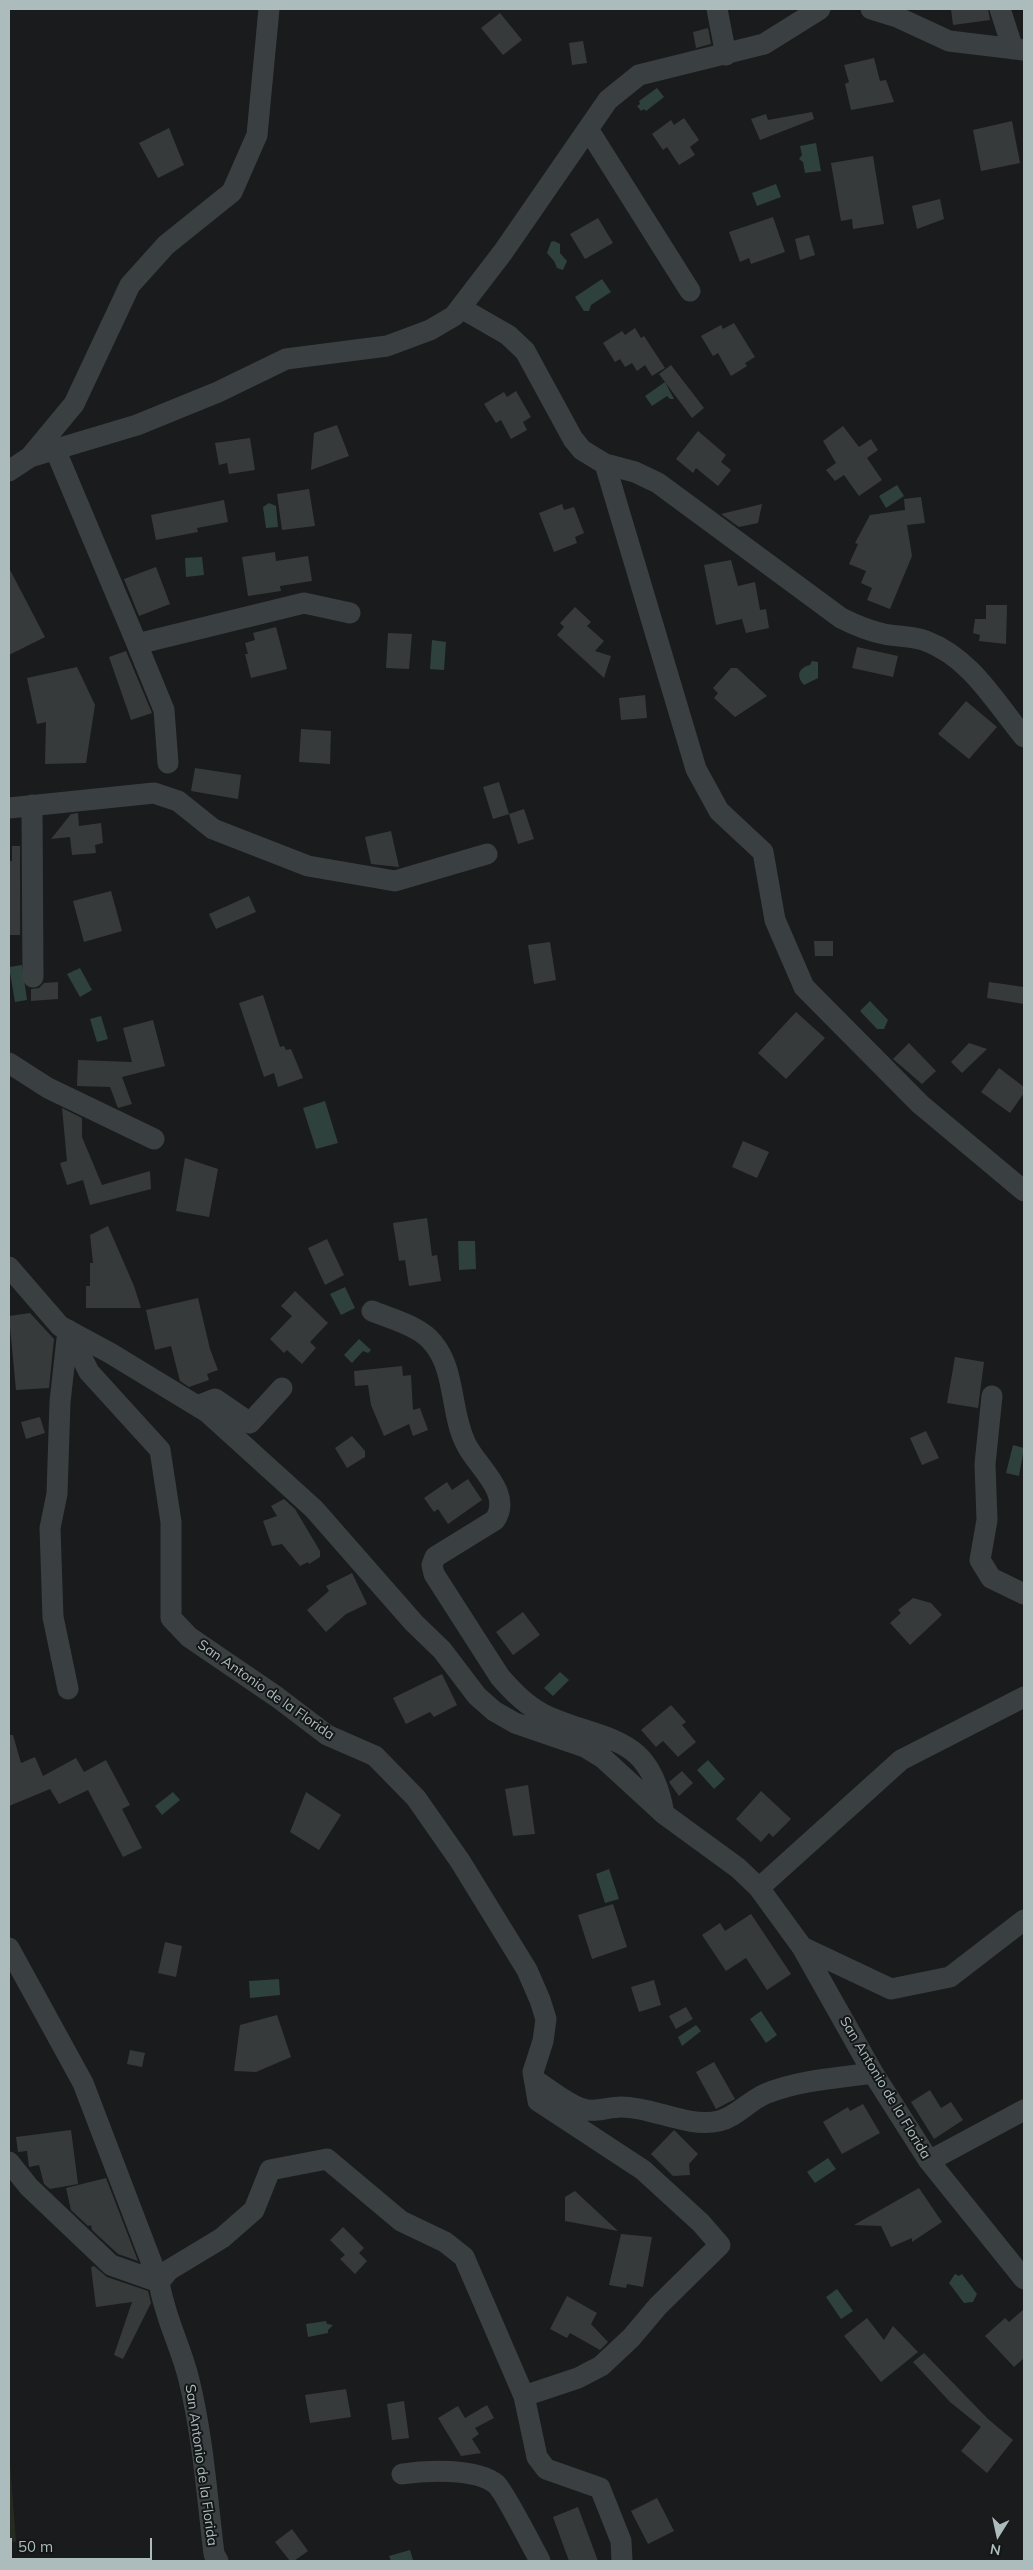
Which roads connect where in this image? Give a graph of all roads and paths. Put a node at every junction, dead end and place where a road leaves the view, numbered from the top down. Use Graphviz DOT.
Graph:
graph roads {
  1 [pos="717,9"];
  2 [pos="820,9"];
  3 [pos="871,9"];
  4 [pos="1000,9"];
  5 [pos="266,12"];
  6 [pos="1019,49"];
  7 [pos="726,55"];
  8 [pos="588,129"];
  9 [pos="690,291"];
  10 [pos="461,308"];
  11 [pos="55,449"];
  12 [pos="30,457"];
  13 [pos="605,464"];
  14 [pos="9,472"];
  15 [pos="350,613"];
  16 [pos="137,644"];
  17 [pos="1024,737"];
  18 [pos="168,764"];
  19 [pos="32,806"];
  20 [pos="9,808"];
  21 [pos="487,854"];
  22 [pos="33,977"];
  23 [pos="9,1063"];
  24 [pos="154,1139"];
  25 [pos="1024,1191"];
  26 [pos="9,1267"];
  27 [pos="372,1311"];
  28 [pos="68,1330"];
  29 [pos="282,1388"];
  30 [pos="992,1396"];
  31 [pos="197,1406"];
  32 [pos="1024,1594"];
  33 [pos="68,1689"];
  34 [pos="1024,1697"];
  35 [pos="664,1814"];
  36 [pos="759,1888"];
  37 [pos="1024,1920"];
  38 [pos="802,1947"];
  39 [pos="9,1948"];
  40 [pos="873,2072"];
  41 [pos="534,2080"];
  42 [pos="1024,2110"];
  43 [pos="929,2161"];
  44 [pos="9,2162"];
  45 [pos="1024,2279"];
  46 [pos="159,2282"];
  47 [pos="524,2396"];
  48 [pos="402,2474"];
  49 [pos="218,2561"];
  50 [pos="540,2561"];
  51 [pos="622,2561"];
  1 -- 7 [label="street"];
  2 -- 7 [label="street"];
  3 -- 6 [label="street"];
  4 -- 6 [label="street"];
  5 -- 12 [label="street"];
  7 -- 8 [label="street"];
  8 -- 9 [label="street"];
  8 -- 10 [label="street"];
  10 -- 11 [label="street"];
  10 -- 13 [label="street"];
  11 -- 12 [label="street"];
  11 -- 16 [label="street"];
  12 -- 14 [label="street"];
  13 -- 17 [label="street"];
  13 -- 25 [label="street"];
  15 -- 16 [label="street"];
  16 -- 18 [label="street"];
  19 -- 20 [label="street"];
  19 -- 21 [label="street"];
  19 -- 22 [label="street"];
  23 -- 24 [label="street"];
  26 -- 28 [label="street, San Antonio de la Florida"];
  27 -- 35 [label="street"];
  28 -- 31 [label="street, San Antonio de la Florida"];
  28 -- 33 [label="street"];
  28 -- 41 [label="street, San Antonio de la Florida"];
  29 -- 31 [label="street"];
  30 -- 32 [label="street"];
  31 -- 35 [label="street, San Antonio de la Florida"];
  34 -- 36 [label="street"];
  35 -- 36 [label="street, San Antonio de la Florida"];
  36 -- 38 [label="street, San Antonio de la Florida"];
  37 -- 38 [label="street"];
  38 -- 40 [label="street, San Antonio de la Florida"];
  39 -- 46 [label="street, San Antonio de la Florida"];
  40 -- 41 [label="street"];
  40 -- 43 [label="street, San Antonio de la Florida"];
  41 -- 47 [label="street, San Antonio de la Florida"];
  42 -- 43 [label="street"];
  43 -- 45 [label="street, San Antonio de la Florida"];
  44 -- 46 [label="street"];
  46 -- 47 [label="street"];
  46 -- 49 [label="street, San Antonio de la Florida"];
  47 -- 51 [label="street"];
  48 -- 50 [label="street"];
}
